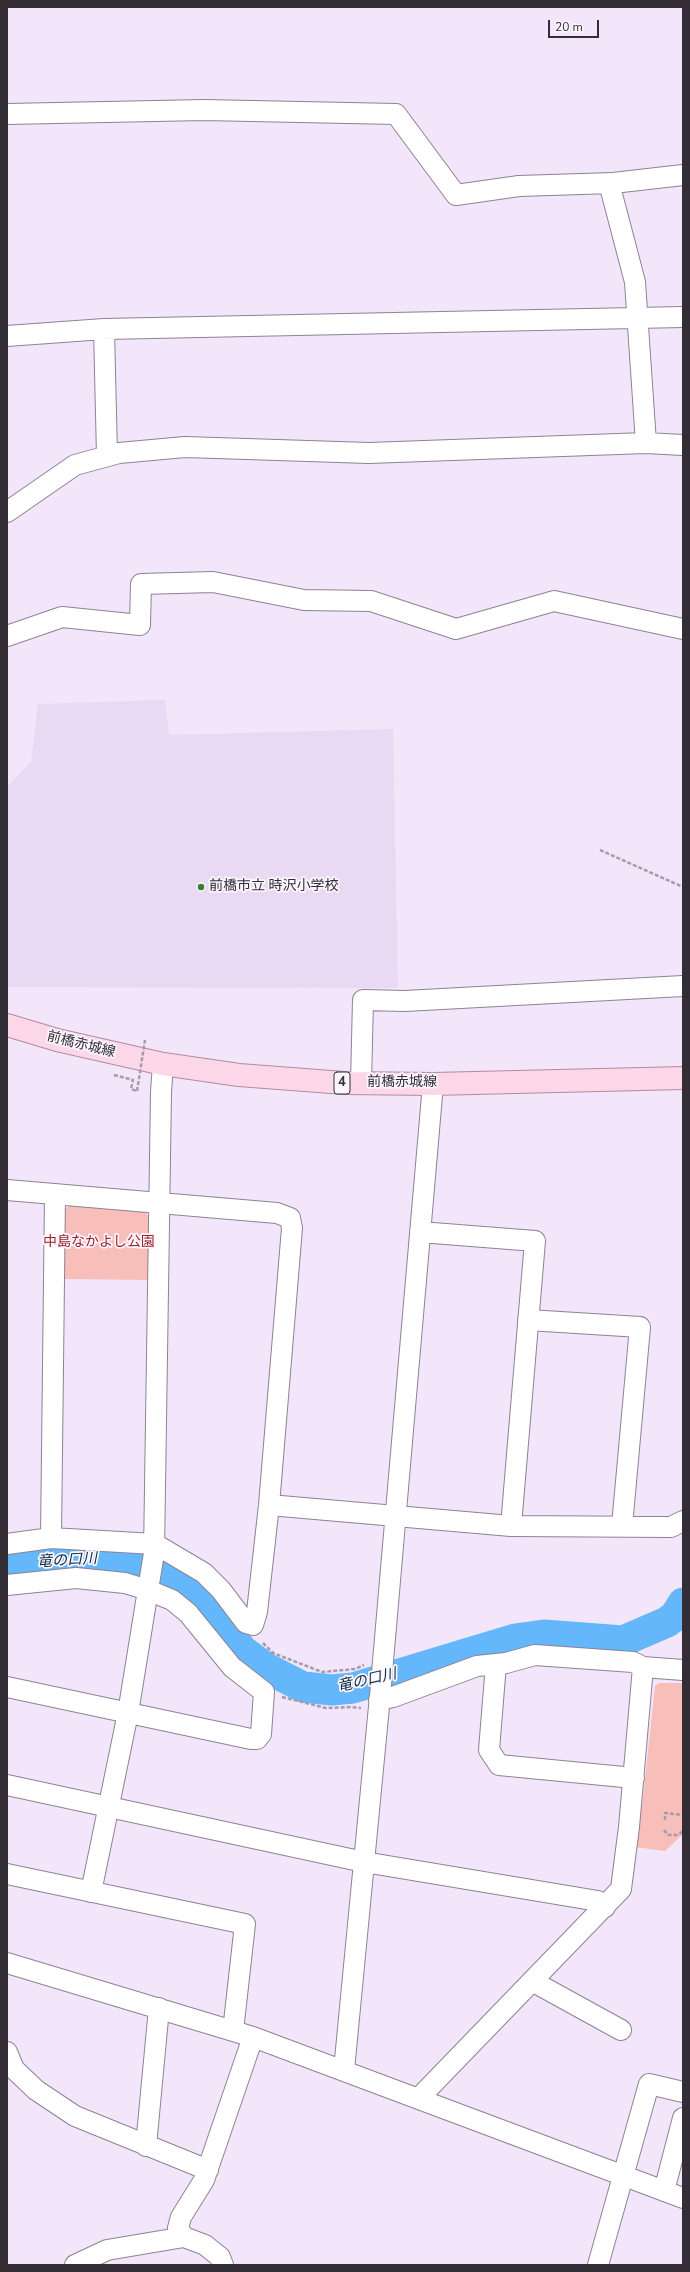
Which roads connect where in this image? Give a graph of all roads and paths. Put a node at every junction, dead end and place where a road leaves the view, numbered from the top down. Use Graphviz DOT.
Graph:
graph roads {
  1 [pos="7,114"];
  2 [pos="683,176"];
  3 [pos="609,183"];
  4 [pos="683,316"];
  5 [pos="637,318"];
  6 [pos="104,329"];
  7 [pos="7,336"];
  8 [pos="646,443"];
  9 [pos="683,445"];
  10 [pos="107,456"];
  11 [pos="7,512"];
  12 [pos="683,629"];
  13 [pos="7,636"];
  14 [pos="600,850"];
  15 [pos="683,887"];
  16 [pos="683,986"];
  17 [pos="7,1025"];
  18 [pos="145,1040"];
  19 [pos="163,1064"];
  20 [pos="114,1076"];
  21 [pos="683,1078"];
  22 [pos="361,1083"];
  23 [pos="433,1084"];
  24 [pos="7,1190"];
  25 [pos="55,1194"];
  26 [pos="159,1203"];
  27 [pos="420,1232"];
  28 [pos="528,1320"];
  29 [pos="269,1505"];
  30 [pos="394,1516"];
  31 [pos="683,1521"];
  32 [pos="511,1526"];
  33 [pos="622,1526"];
  34 [pos="51,1538"];
  35 [pos="7,1544"];
  36 [pos="155,1549"];
  37 [pos="7,1585"];
  38 [pos="149,1586"];
  39 [pos="263,1643"];
  40 [pos="374,1664"];
  41 [pos="496,1664"];
  42 [pos="643,1667"];
  43 [pos="683,1670"];
  44 [pos="7,1687"];
  45 [pos="278,1696"];
  46 [pos="374,1701"];
  47 [pos="128,1713"];
  48 [pos="634,1778"];
  49 [pos="7,1785"];
  50 [pos="110,1807"];
  51 [pos="683,1814"];
  52 [pos="665,1820"];
  53 [pos="664,1830"];
  54 [pos="683,1831"];
  55 [pos="364,1862"];
  56 [pos="7,1874"];
  57 [pos="91,1892"];
  58 [pos="605,1907"];
  59 [pos="7,1963"];
  60 [pos="532,1981"];
  61 [pos="159,2008"];
  62 [pos="621,2030"];
  63 [pos="233,2031"];
  64 [pos="253,2037"];
  65 [pos="7,2052"];
  66 [pos="344,2070"];
  67 [pos="683,2092"];
  68 [pos="420,2098"];
  69 [pos="683,2118"];
  70 [pos="146,2146"];
  71 [pos="208,2170"];
  72 [pos="622,2175"];
  73 [pos="664,2191"];
  74 [pos="683,2198"];
  75 [pos="184,2237"];
  76 [pos="75,2265"];
  77 [pos="223,2265"];
  78 [pos="598,2265"];
  1 -- 3 [label="street"];
  2 -- 3 [label="street"];
  3 -- 5 [label="street"];
  4 -- 5 [label="street"];
  5 -- 6 [label="street"];
  5 -- 8 [label="street"];
  6 -- 7 [label="street"];
  6 -- 10 [label="street"];
  8 -- 9 [label="street"];
  8 -- 10 [label="street"];
  10 -- 11 [label="street"];
  12 -- 13 [label="street"];
  14 -- 15 [label="path"];
  16 -- 22 [label="street"];
  17 -- 19 [label="main road, 前橋赤城線 / 4"];
  18 -- 20 [label="path, bridge"];
  19 -- 22 [label="main road, 前橋赤城線 / 4"];
  19 -- 26 [label="street"];
  21 -- 23 [label="main road, 前橋赤城線 / 4"];
  22 -- 23 [label="main road, 前橋赤城線 / 4"];
  23 -- 27 [label="street"];
  24 -- 25 [label="street"];
  25 -- 26 [label="street"];
  25 -- 34 [label="street"];
  26 -- 29 [label="street"];
  26 -- 36 [label="street"];
  27 -- 28 [label="street"];
  27 -- 30 [label="street"];
  28 -- 32 [label="street"];
  28 -- 33 [label="street"];
  29 -- 30 [label="street"];
  29 -- 36 [label="street"];
  30 -- 32 [label="street"];
  30 -- 40 [label="street"];
  31 -- 33 [label="street"];
  32 -- 33 [label="street"];
  34 -- 35 [label="street"];
  34 -- 36 [label="street"];
  36 -- 38 [label="street"];
  37 -- 38 [label="street"];
  38 -- 47 [label="street"];
  38 -- 47 [label="street"];
  39 -- 40 [label="path"];
  40 -- 46 [label="street"];
  41 -- 42 [label="street"];
  41 -- 46 [label="street"];
  41 -- 48 [label="street"];
  42 -- 43 [label="street"];
  42 -- 48 [label="street"];
  44 -- 47 [label="street"];
  45 -- 46 [label="path"];
  46 -- 55 [label="street"];
  47 -- 50 [label="street"];
  48 -- 58 [label="street"];
  49 -- 50 [label="street"];
  50 -- 55 [label="street"];
  50 -- 57 [label="street"];
  51 -- 52 [label="path"];
  53 -- 54 [label="path"];
  55 -- 58 [label="street"];
  55 -- 66 [label="street"];
  56 -- 57 [label="street"];
  57 -- 63 [label="street"];
  58 -- 60 [label="street"];
  59 -- 61 [label="street"];
  60 -- 62 [label="street"];
  60 -- 68 [label="street"];
  61 -- 63 [label="street"];
  61 -- 70 [label="street"];
  63 -- 64 [label="street"];
  64 -- 66 [label="street"];
  64 -- 71 [label="street"];
  65 -- 70 [label="street"];
  66 -- 68 [label="street"];
  67 -- 72 [label="street"];
  68 -- 72 [label="street"];
  69 -- 73 [label="street"];
  70 -- 71 [label="street"];
  71 -- 75 [label="street"];
  72 -- 73 [label="street"];
  72 -- 78 [label="street"];
  73 -- 74 [label="street"];
  75 -- 76 [label="street"];
  75 -- 77 [label="street"];
}
